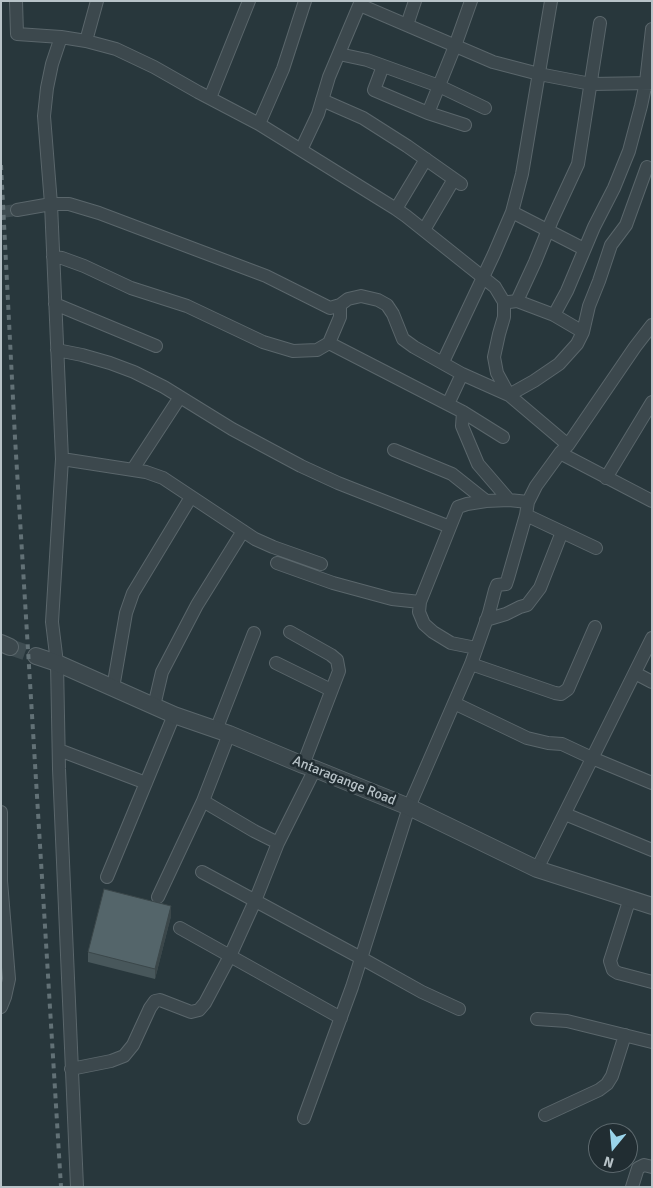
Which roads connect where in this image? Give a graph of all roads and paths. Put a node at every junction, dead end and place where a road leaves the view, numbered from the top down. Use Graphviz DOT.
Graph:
graph roads {
  1 [pos="16,1"];
  2 [pos="97,1"];
  3 [pos="249,1"];
  4 [pos="305,1"];
  5 [pos="415,1"];
  6 [pos="471,1"];
  7 [pos="551,1"];
  8 [pos="360,3"];
  9 [pos="600,23"];
  10 [pos="406,24"];
  11 [pos="652,29"];
  12 [pos="61,37"];
  13 [pos="86,41"];
  14 [pos="455,46"];
  15 [pos="339,54"];
  16 [pos="383,66"];
  17 [pos="539,74"];
  18 [pos="649,83"];
  19 [pos="591,84"];
  20 [pos="439,86"];
  21 [pos="210,98"];
  22 [pos="322,100"];
  23 [pos="485,108"];
  24 [pos="428,112"];
  25 [pos="259,124"];
  26 [pos="466,125"];
  27 [pos="301,150"];
  28 [pos="426,159"];
  29 [pos="647,167"];
  30 [pos="52,204"];
  31 [pos="396,209"];
  32 [pos="17,210"];
  33 [pos="512,212"];
  34 [pos="424,230"];
  35 [pos="548,230"];
  36 [pos="584,248"];
  37 [pos="53,257"];
  38 [pos="483,278"];
  39 [pos="510,302"];
  40 [pos="55,304"];
  41 [pos="340,305"];
  42 [pos="554,315"];
  43 [pos="651,328"];
  44 [pos="583,332"];
  45 [pos="329,343"];
  46 [pos="156,346"];
  47 [pos="57,350"];
  48 [pos="443,362"];
  49 [pos="462,374"];
  50 [pos="509,395"];
  51 [pos="180,397"];
  52 [pos="652,402"];
  53 [pos="448,404"];
  54 [pos="463,412"];
  55 [pos="503,437"];
  56 [pos="564,449"];
  57 [pos="394,450"];
  58 [pos="62,459"];
  59 [pos="133,469"];
  60 [pos="606,478"];
  61 [pos="191,497"];
  62 [pos="509,500"];
  63 [pos="486,501"];
  64 [pos="652,501"];
  65 [pos="527,509"];
  66 [pos="450,527"];
  67 [pos="243,531"];
  68 [pos="562,532"];
  69 [pos="596,548"];
  70 [pos="277,564"];
  71 [pos="321,564"];
  72 [pos="420,602"];
  73 [pos="486,620"];
  74 [pos="595,627"];
  75 [pos="290,632"];
  76 [pos="254,633"];
  77 [pos="652,638"];
  78 [pos="476,648"];
  79 [pos="36,656"];
  80 [pos="57,663"];
  81 [pos="276,663"];
  82 [pos="471,664"];
  83 [pos="634,673"];
  84 [pos="652,682"];
  85 [pos="113,688"];
  86 [pos="331,690"];
  87 [pos="454,704"];
  88 [pos="154,706"];
  89 [pos="174,714"];
  90 [pos="222,732"];
  91 [pos="59,750"];
  92 [pos="592,758"];
  93 [pos="309,767"];
  94 [pos="146,783"];
  95 [pos="652,783"];
  96 [pos="203,801"];
  97 [pos="409,807"];
  98 [pos="1,812"];
  99 [pos="565,814"];
  100 [pos="278,843"];
  101 [pos="652,850"];
  102 [pos="537,869"];
  103 [pos="202,872"];
  104 [pos="107,878"];
  105 [pos="158,897"];
  106 [pos="630,898"];
  107 [pos="255,901"];
  108 [pos="652,906"];
  109 [pos="180,928"];
  110 [pos="3,942"];
  111 [pos="230,956"];
  112 [pos="361,958"];
  113 [pos="652,982"];
  114 [pos="1,1007"];
  115 [pos="459,1009"];
  116 [pos="341,1018"];
  117 [pos="536,1019"];
  118 [pos="625,1035"];
  119 [pos="652,1042"];
  120 [pos="71,1069"];
  121 [pos="545,1115"];
  122 [pos="304,1118"];
  123 [pos="652,1166"];
  124 [pos="77,1187"];
  125 [pos="632,1187"];
  1 -- 12 [label="street"];
  2 -- 13 [label="street"];
  3 -- 21 [label="street"];
  4 -- 25 [label="street"];
  5 -- 10 [label="street"];
  6 -- 14 [label="street"];
  7 -- 17 [label="street"];
  8 -- 10 [label="street"];
  8 -- 15 [label="street"];
  9 -- 19 [label="street"];
  10 -- 14 [label="street"];
  11 -- 18 [label="street"];
  12 -- 13 [label="street"];
  12 -- 30 [label="street"];
  13 -- 21 [label="street"];
  14 -- 17 [label="street"];
  14 -- 20 [label="street"];
  15 -- 16 [label="street"];
  15 -- 22 [label="street"];
  16 -- 20 [label="street"];
  16 -- 24 [label="street"];
  17 -- 19 [label="street"];
  17 -- 33 [label="street"];
  18 -- 19 [label="street"];
  18 -- 36 [label="street"];
  19 -- 35 [label="street"];
  20 -- 23 [label="street"];
  20 -- 24 [label="street"];
  21 -- 25 [label="street"];
  22 -- 27 [label="street"];
  22 -- 28 [label="street"];
  24 -- 26 [label="street"];
  25 -- 27 [label="street"];
  27 -- 31 [label="street"];
  28 -- 31 [label="street"];
  28 -- 34 [label="street"];
  29 -- 44 [label="street"];
  30 -- 32 [label="street"];
  30 -- 37 [label="street"];
  30 -- 41 [label="street"];
  31 -- 34 [label="street"];
  33 -- 35 [label="street"];
  33 -- 38 [label="street"];
  34 -- 38 [label="street"];
  35 -- 36 [label="street"];
  35 -- 39 [label="street"];
  36 -- 42 [label="street"];
  37 -- 40 [label="street"];
  37 -- 45 [label="street"];
  38 -- 39 [label="street"];
  38 -- 48 [label="street"];
  39 -- 42 [label="street"];
  39 -- 50 [label="street"];
  40 -- 46 [label="street"];
  40 -- 47 [label="street"];
  41 -- 45 [label="street"];
  41 -- 48 [label="street"];
  42 -- 44 [label="street"];
  43 -- 56 [label="street"];
  44 -- 50 [label="street"];
  45 -- 53 [label="street"];
  47 -- 51 [label="street"];
  47 -- 58 [label="street"];
  48 -- 49 [label="street"];
  49 -- 50 [label="street"];
  49 -- 53 [label="street"];
  50 -- 56 [label="street"];
  51 -- 59 [label="street"];
  51 -- 66 [label="street"];
  52 -- 60 [label="street"];
  53 -- 54 [label="street"];
  54 -- 55 [label="street"];
  54 -- 62 [label="street"];
  56 -- 60 [label="street"];
  56 -- 65 [label="street"];
  57 -- 63 [label="street"];
  58 -- 59 [label="street"];
  58 -- 80 [label="street"];
  59 -- 61 [label="street"];
  60 -- 64 [label="street"];
  61 -- 67 [label="street"];
  61 -- 85 [label="street"];
  62 -- 63 [label="street"];
  62 -- 65 [label="street"];
  63 -- 66 [label="street"];
  65 -- 68 [label="street"];
  65 -- 73 [label="street"];
  66 -- 72 [label="street"];
  67 -- 71 [label="street"];
  67 -- 88 [label="street"];
  68 -- 69 [label="street"];
  68 -- 73 [label="street"];
  70 -- 72 [label="street"];
  72 -- 78 [label="street"];
  73 -- 78 [label="street"];
  74 -- 82 [label="street"];
  75 -- 86 [label="street"];
  76 -- 90 [label="street"];
  77 -- 83 [label="street"];
  78 -- 82 [label="street"];
  79 -- 80 [label="street, Antaragange Road"];
  80 -- 85 [label="street, Antaragange Road"];
  80 -- 91 [label="street"];
  81 -- 86 [label="street"];
  82 -- 87 [label="street"];
  83 -- 84 [label="street"];
  83 -- 92 [label="street"];
  85 -- 88 [label="street, Antaragange Road"];
  86 -- 93 [label="street"];
  87 -- 92 [label="street"];
  87 -- 97 [label="street"];
  88 -- 89 [label="street, Antaragange Road"];
  89 -- 90 [label="street, Antaragange Road"];
  89 -- 94 [label="street"];
  90 -- 93 [label="street, Antaragange Road"];
  90 -- 96 [label="street"];
  91 -- 94 [label="street"];
  91 -- 120 [label="street"];
  92 -- 95 [label="street"];
  92 -- 99 [label="street"];
  93 -- 97 [label="street, Antaragange Road"];
  93 -- 100 [label="street"];
  94 -- 104 [label="street"];
  96 -- 100 [label="street"];
  96 -- 105 [label="street"];
  97 -- 102 [label="street, Antaragange Road"];
  97 -- 112 [label="street"];
  98 -- 110 [label="street"];
  99 -- 101 [label="street"];
  99 -- 102 [label="street"];
  100 -- 107 [label="street"];
  102 -- 106 [label="street, Antaragange Road"];
  103 -- 107 [label="street"];
  106 -- 108 [label="street, Antaragange Road"];
  106 -- 113 [label="street"];
  107 -- 111 [label="street"];
  107 -- 112 [label="street"];
  109 -- 111 [label="street"];
  110 -- 114 [label="street"];
  111 -- 116 [label="street"];
  111 -- 120 [label="street"];
  112 -- 115 [label="street"];
  112 -- 116 [label="street"];
  116 -- 122 [label="street"];
  117 -- 118 [label="street"];
  118 -- 119 [label="street"];
  118 -- 121 [label="street"];
  120 -- 124 [label="street"];
  123 -- 125 [label="street"];
}
